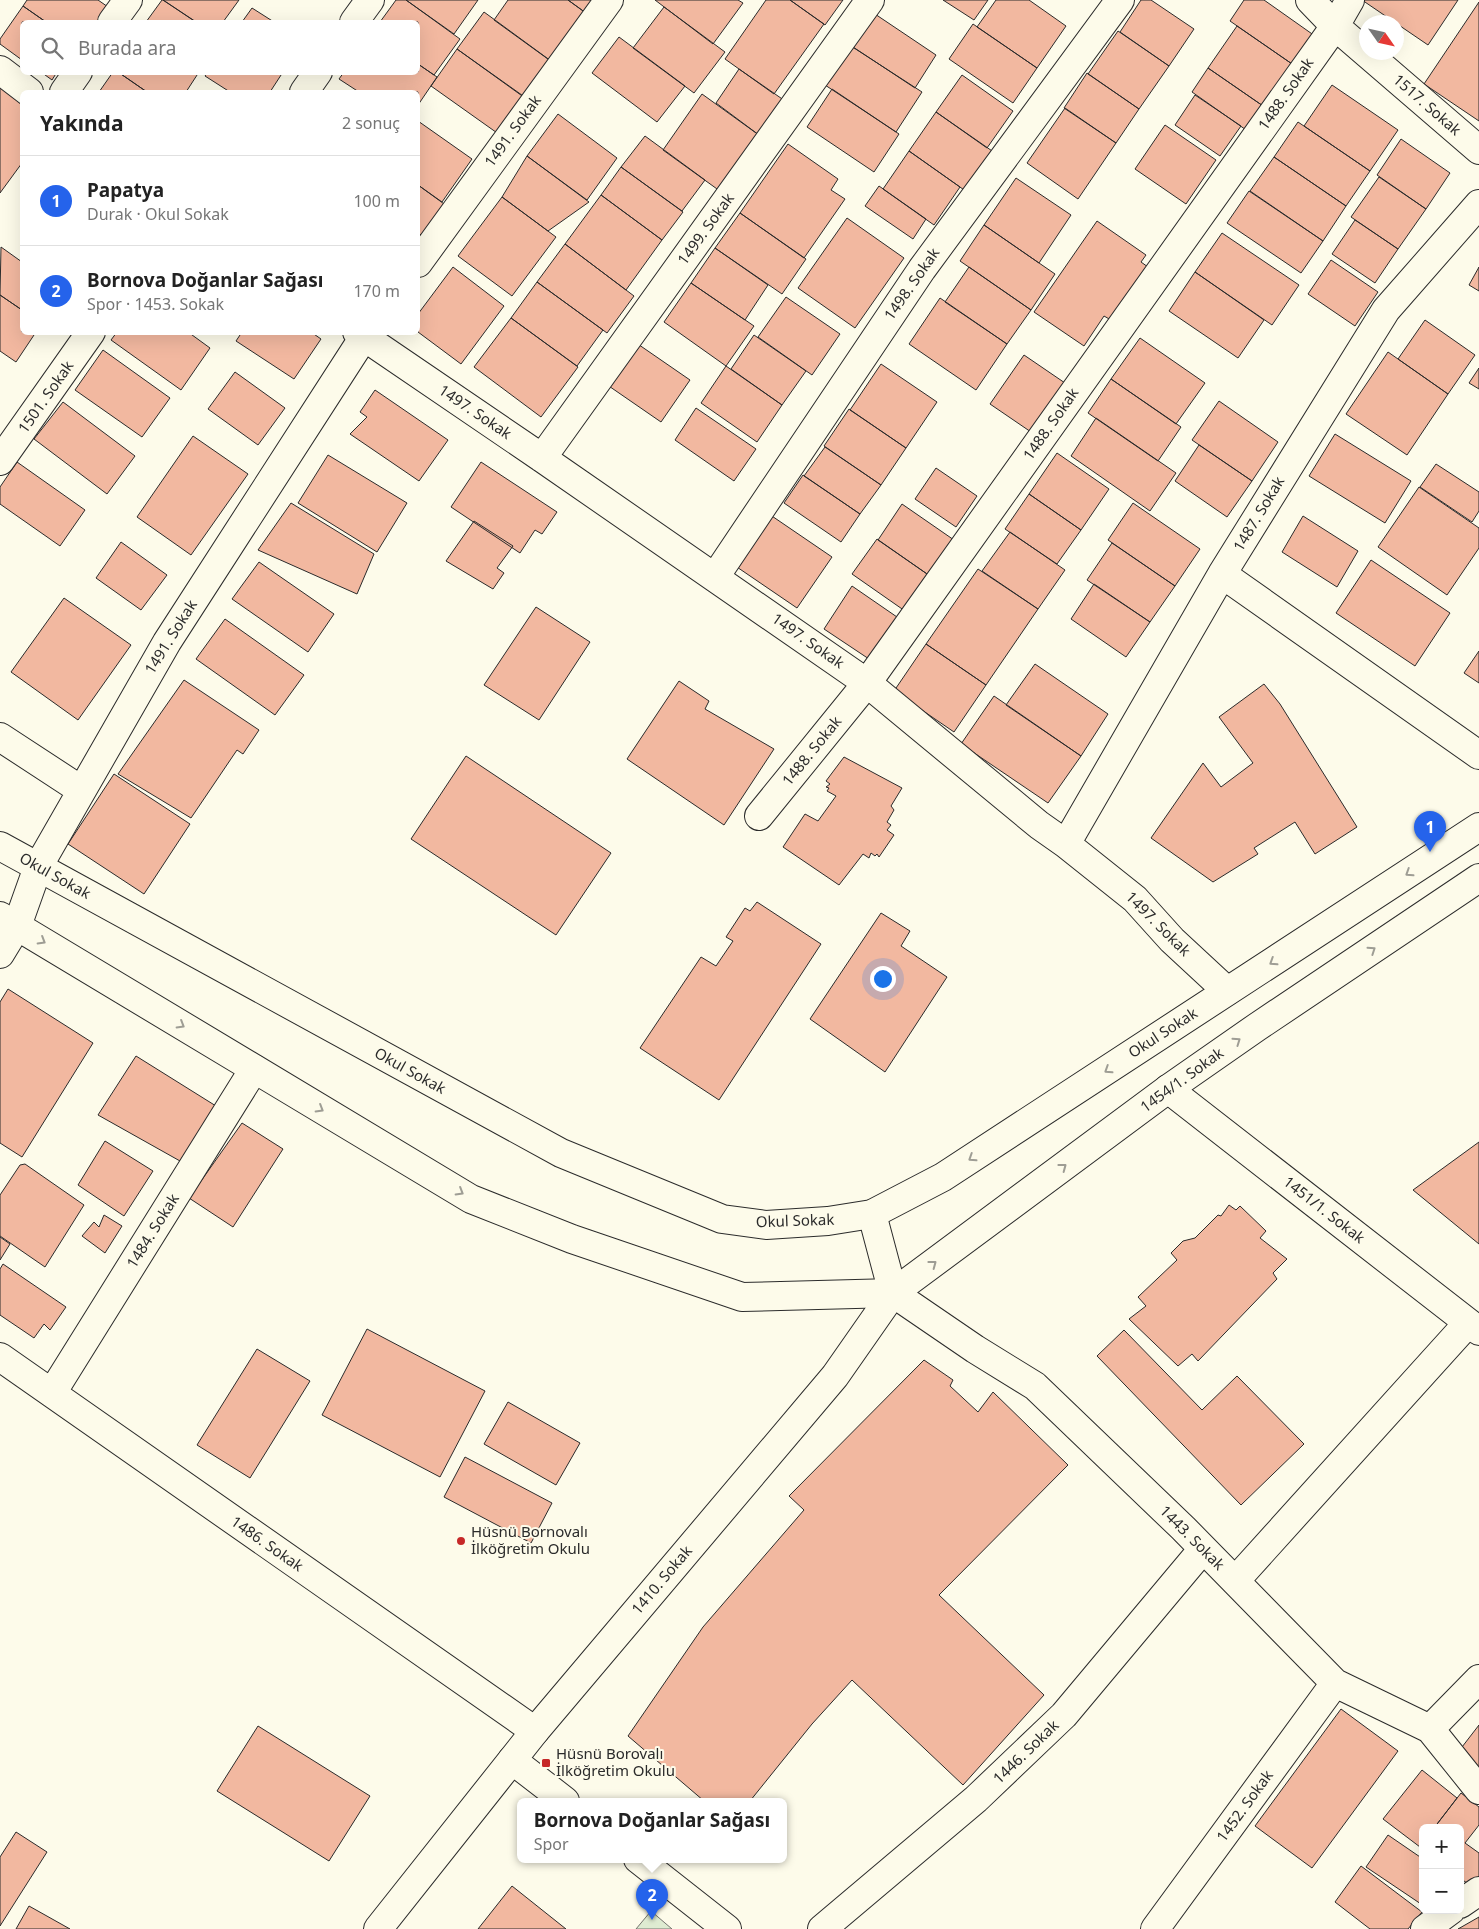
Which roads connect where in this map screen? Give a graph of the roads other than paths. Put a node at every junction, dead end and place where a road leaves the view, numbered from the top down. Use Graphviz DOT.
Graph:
graph roads {
  1 [pos="128,0"];
  2 [pos="370,0"];
  3 [pos="609,0"];
  4 [pos="870,0"];
  5 [pos="1120,0"];
  6 [pos="1310,0"];
  7 [pos="1350,0"];
  8 [pos="113,20"];
  9 [pos="355,20"];
  10 [pos="1335,26"];
  11 [pos="0,70"];
  12 [pos="76,75"];
  13 [pos="316,75"];
  14 [pos="26,90"];
  15 [pos="65,90"];
  16 [pos="305,90"];
  17 [pos="1479,150"];
  18 [pos="1479,204"];
  19 [pos="420,260"];
  20 [pos="89,335"];
  21 [pos="361,335"];
  22 [pos="363,335"];
  23 [pos="542,458"];
  24 [pos="0,461"];
  25 [pos="1222,574"];
  26 [pos="715,576"];
  27 [pos="867,683"];
  28 [pos="0,737"];
  29 [pos="1479,755"];
  30 [pos="80,790"];
  31 [pos="759,816"];
  32 [pos="1479,827"];
  33 [pos="1066,844"];
  34 [pos="0,846"];
  35 [pos="38,867"];
  36 [pos="1479,878"];
  37 [pos="8,921"];
  38 [pos="0,954"];
  39 [pos="1227,992"];
  40 [pos="254,1069"];
  41 [pos="1168,1089"];
  42 [pos="872,1214"];
  43 [pos="894,1293"];
  44 [pos="1474,1327"];
  45 [pos="0,1357"];
  46 [pos="52,1393"];
  47 [pos="1203,1549"];
  48 [pos="1235,1581"];
  49 [pos="1479,1679"];
  50 [pos="1335,1683"];
  51 [pos="1430,1729"];
  52 [pos="535,1730"];
  53 [pos="512,1760"];
  54 [pos="1479,1790"];
  55 [pos="561,1798"];
  56 [pos="643,1863"];
  57 [pos="1479,1892"];
  58 [pos="1464,1901"];
  59 [pos="1447,1914"];
  60 [pos="378,1929"];
  61 [pos="727,1929"];
  62 [pos="822,1929"];
  63 [pos="1155,1929"];
  64 [pos="1426,1929"];
  1 -- 8 [label="street"];
  2 -- 9 [label="street"];
  3 -- 19 [label="street, 1491. Sokak"];
  4 -- 23 [label="street, 1499. Sokak"];
  5 -- 26 [label="street, 1498. Sokak"];
  6 -- 10 [label="street, 1517. Sokak"];
  7 -- 10 [label="street, 1488. Sokak"];
  10 -- 17 [label="street, 1517. Sokak"];
  10 -- 27 [label="street, 1488. Sokak"];
  11 -- 14 [label="street"];
  12 -- 15 [label="street"];
  13 -- 16 [label="street"];
  18 -- 25 [label="street, 1487. Sokak"];
  20 -- 24 [label="street, 1501. Sokak"];
  21 -- 30 [label="street, 1491. Sokak"];
  22 -- 23 [label="street, 1497. Sokak"];
  23 -- 26 [label="street, 1497. Sokak"];
  25 -- 29 [label="street"];
  25 -- 33 [label="street, 1487. Sokak"];
  26 -- 27 [label="street, 1497. Sokak"];
  27 -- 31 [label="street, 1488. Sokak"];
  27 -- 33 [label="street, 1497. Sokak"];
  28 -- 30 [label="street"];
  30 -- 35 [label="street, 1491. Sokak"];
  32 -- 39 [label="street, Okul Sokak, one-way"];
  33 -- 39 [label="street, 1497. Sokak"];
  34 -- 35 [label="street, Okul Sokak"];
  35 -- 37 [label="street, 1491. Sokak"];
  35 -- 42 [label="street, Okul Sokak"];
  41 -- 36 [label="street, 1454/1. Sokak, one-way"];
  37 -- 38 [label="street, 1491. Sokak"];
  37 -- 40 [label="street, one-way"];
  39 -- 42 [label="street, Okul Sokak, one-way"];
  40 -- 43 [label="street, one-way"];
  40 -- 46 [label="street, 1484. Sokak"];
  43 -- 41 [label="street, 1454/1. Sokak, one-way"];
  41 -- 44 [label="street, 1451/1. Sokak"];
  42 -- 43 [label="street"];
  43 -- 47 [label="street, 1443. Sokak"];
  43 -- 52 [label="street, 1410. Sokak"];
  44 -- 48 [label="street"];
  45 -- 46 [label="street, 1486. Sokak"];
  46 -- 52 [label="street, 1486. Sokak"];
  47 -- 48 [label="street, 1443. Sokak"];
  47 -- 62 [label="street, 1446. Sokak"];
  48 -- 50 [label="street, 1443. Sokak"];
  49 -- 51 [label="street"];
  50 -- 51 [label="street, 1443. Sokak"];
  50 -- 63 [label="street, 1452. Sokak"];
  51 -- 54 [label="street, 1443. Sokak"];
  52 -- 53 [label="street, 1410. Sokak"];
  53 -- 55 [label="street"];
  53 -- 60 [label="street, 1410. Sokak"];
  56 -- 61 [label="street"];
  57 -- 58 [label="street"];
  59 -- 64 [label="street"];
}
